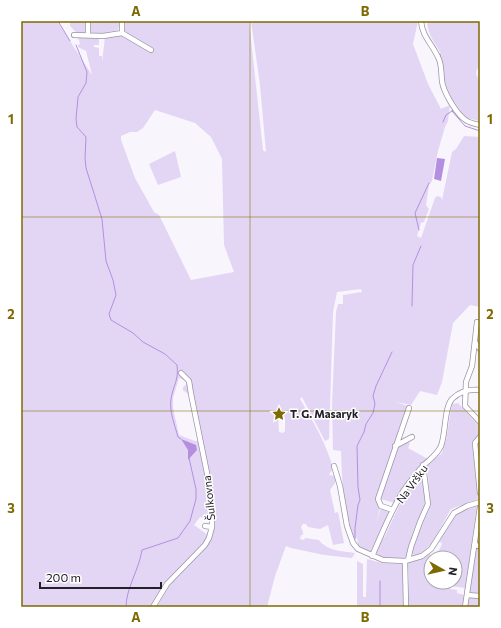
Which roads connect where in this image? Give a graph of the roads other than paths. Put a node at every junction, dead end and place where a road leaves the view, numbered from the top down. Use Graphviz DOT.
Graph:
graph roads {
  1 [pos="88,21"];
  2 [pos="122,21"];
  3 [pos="421,21"];
  4 [pos="122,33"];
  5 [pos="74,35"];
  6 [pos="88,35"];
  7 [pos="152,50"];
  8 [pos="480,125"];
  9 [pos="477,322"];
  10 [pos="475,342"];
  11 [pos="480,349"];
  12 [pos="181,373"];
  13 [pos="465,390"];
  14 [pos="480,390"];
  15 [pos="409,408"];
  16 [pos="480,422"];
  17 [pos="412,437"];
  18 [pos="480,437"];
  19 [pos="395,446"];
  20 [pos="424,465"];
  21 [pos="334,466"];
  22 [pos="480,492"];
  23 [pos="480,502"];
  24 [pos="480,508"];
  25 [pos="393,510"];
  26 [pos="205,526"];
  27 [pos="212,528"];
  28 [pos="474,545"];
  29 [pos="480,546"];
  30 [pos="372,556"];
  31 [pos="406,560"];
  32 [pos="467,594"];
  33 [pos="480,596"];
  34 [pos="153,607"];
  35 [pos="406,607"];
  36 [pos="465,607"];
  1 -- 6 [label="street"];
  2 -- 4 [label="street"];
  3 -- 8 [label="street"];
  4 -- 6 [label="street"];
  4 -- 7 [label="street"];
  5 -- 6 [label="street"];
  9 -- 10 [label="street"];
  10 -- 11 [label="street"];
  10 -- 13 [label="street"];
  12 -- 27 [label="street, Šulkovna"];
  13 -- 14 [label="street"];
  13 -- 16 [label="street"];
  13 -- 20 [label="street, Na Vršku"];
  15 -- 19 [label="street, Na Vršku"];
  17 -- 19 [label="street"];
  18 -- 22 [label="street"];
  19 -- 25 [label="street, Na Vršku"];
  20 -- 25 [label="street, Na Vršku"];
  20 -- 31 [label="street"];
  21 -- 30 [label="street"];
  23 -- 31 [label="street"];
  24 -- 28 [label="street"];
  25 -- 30 [label="street, Na Vršku"];
  26 -- 27 [label="street"];
  27 -- 34 [label="street, Šulkovna"];
  28 -- 29 [label="street"];
  28 -- 32 [label="street"];
  30 -- 31 [label="street"];
  31 -- 35 [label="street"];
  32 -- 33 [label="street"];
  32 -- 36 [label="street"];
}
